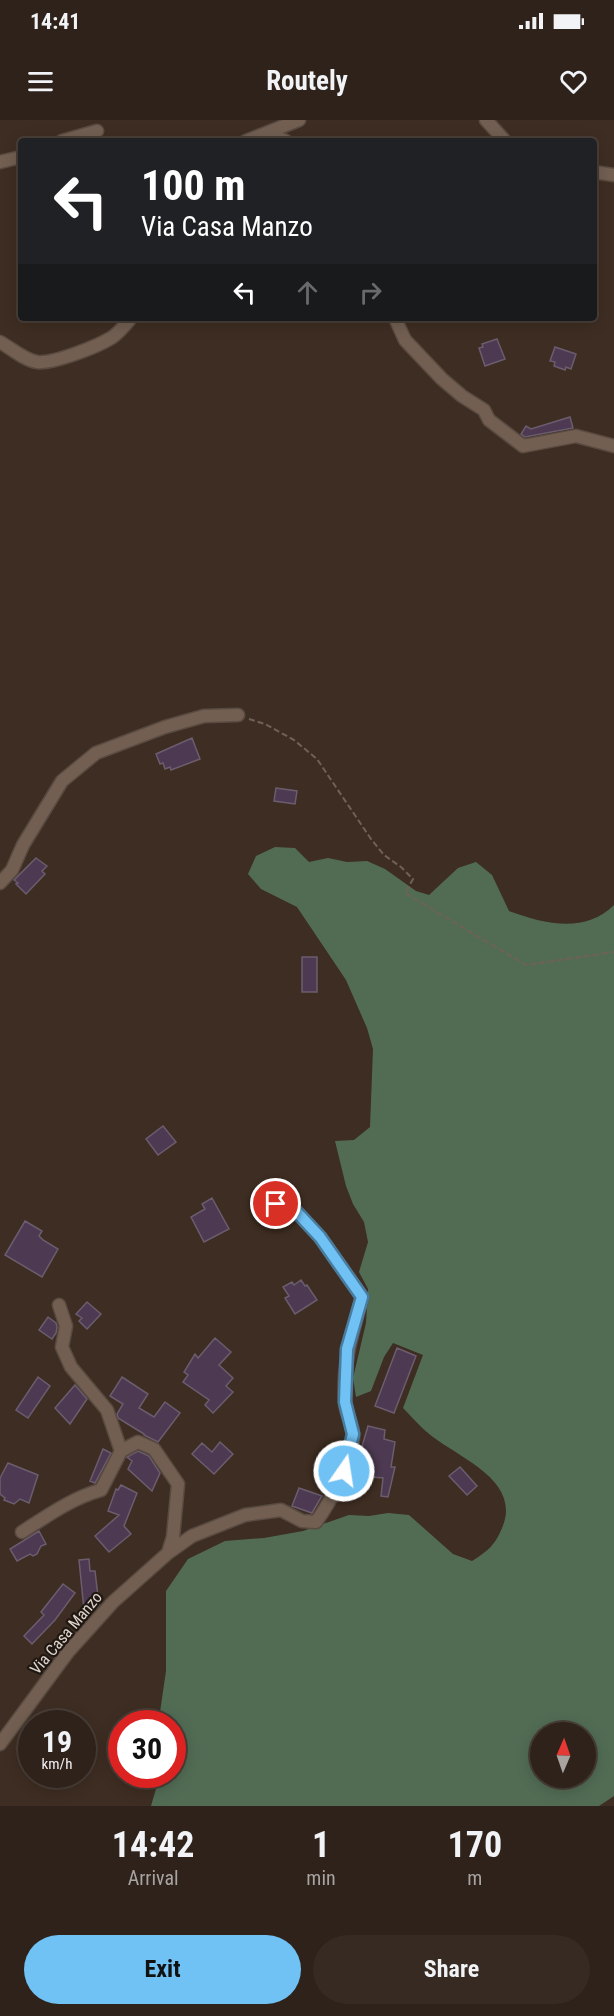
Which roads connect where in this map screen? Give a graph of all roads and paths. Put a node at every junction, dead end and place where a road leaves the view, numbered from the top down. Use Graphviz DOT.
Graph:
graph roads {
  1 [pos="299,120"];
  2 [pos="486,120"];
  3 [pos="97,131"];
  4 [pos="274,131"];
  5 [pos="72,138"];
  6 [pos="254,138"];
  7 [pos="279,138"];
  8 [pos="502,138"];
  9 [pos="18,158"];
  10 [pos="0,162"];
  11 [pos="597,172"];
  12 [pos="614,175"];
  13 [pos="127,321"];
  14 [pos="396,321"];
  15 [pos="0,342"];
  16 [pos="614,446"];
  17 [pos="237,715"];
  18 [pos="0,883"];
  19 [pos="614,952"];
  20 [pos="276,1204"];
  21 [pos="59,1305"];
  22 [pos="121,1451"];
  23 [pos="22,1532"];
  24 [pos="168,1553"];
  25 [pos="0,1744"];
  1 -- 4 [label="street"];
  2 -- 8 [label="street"];
  3 -- 5 [label="street"];
  4 -- 6 [label="street"];
  4 -- 7 [label="street"];
  9 -- 10 [label="street"];
  11 -- 12 [label="street"];
  13 -- 15 [label="street"];
  14 -- 16 [label="street"];
  17 -- 18 [label="street"];
  17 -- 19 [label="path"];
  20 -- 24 [label="street, Via Casa Manzo"];
  21 -- 22 [label="street"];
  22 -- 23 [label="street"];
  22 -- 24 [label="street"];
  24 -- 25 [label="street, Via Casa Manzo"];
}
